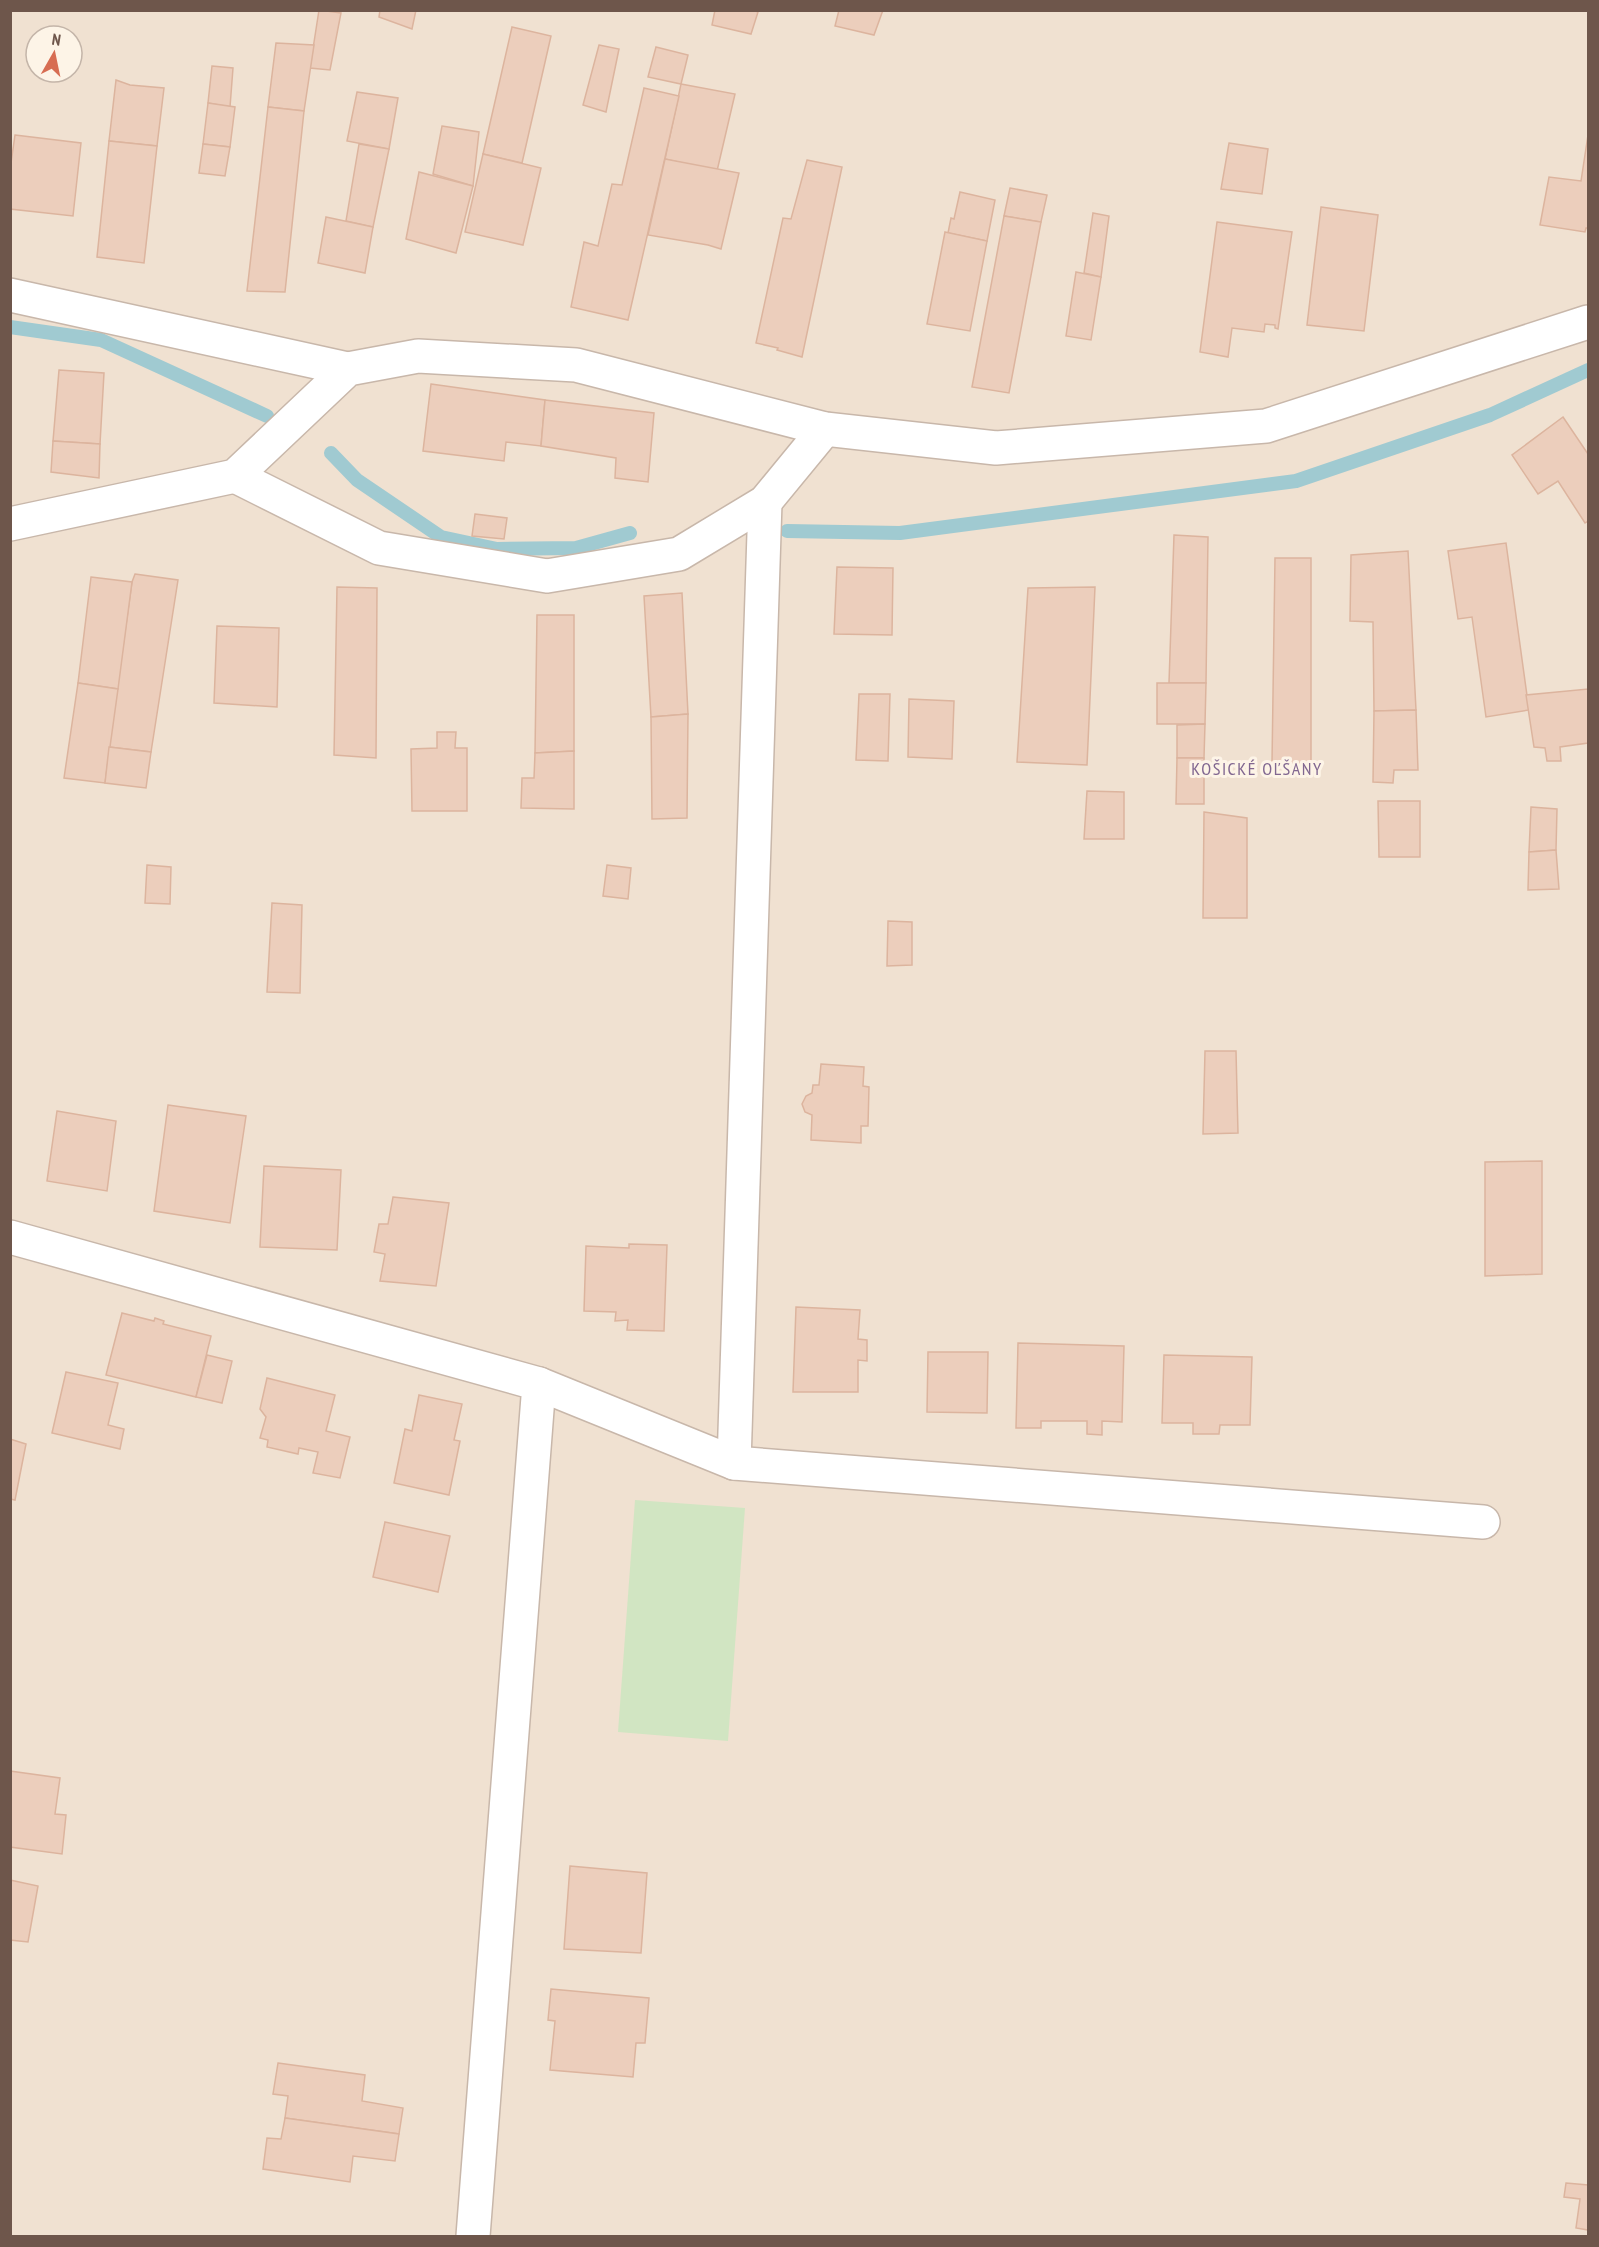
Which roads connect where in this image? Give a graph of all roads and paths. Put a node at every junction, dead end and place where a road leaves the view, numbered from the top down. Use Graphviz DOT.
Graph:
graph roads {
  1 [pos="10,294"];
  2 [pos="1588,322"];
  3 [pos="348,369"];
  4 [pos="825,429"];
  5 [pos="235,476"];
  6 [pos="765,502"];
  7 [pos="10,524"];
  8 [pos="10,1237"];
  9 [pos="539,1384"];
  10 [pos="734,1462"];
  11 [pos="1483,1522"];
  12 [pos="473,2236"];
  1 -- 3 [label="street"];
  2 -- 4 [label="street"];
  3 -- 4 [label="street"];
  3 -- 5 [label="street"];
  4 -- 6 [label="street"];
  5 -- 6 [label="street"];
  5 -- 7 [label="street"];
  6 -- 10 [label="street"];
  8 -- 9 [label="street"];
  9 -- 10 [label="street"];
  9 -- 12 [label="street"];
  10 -- 11 [label="street"];
}
